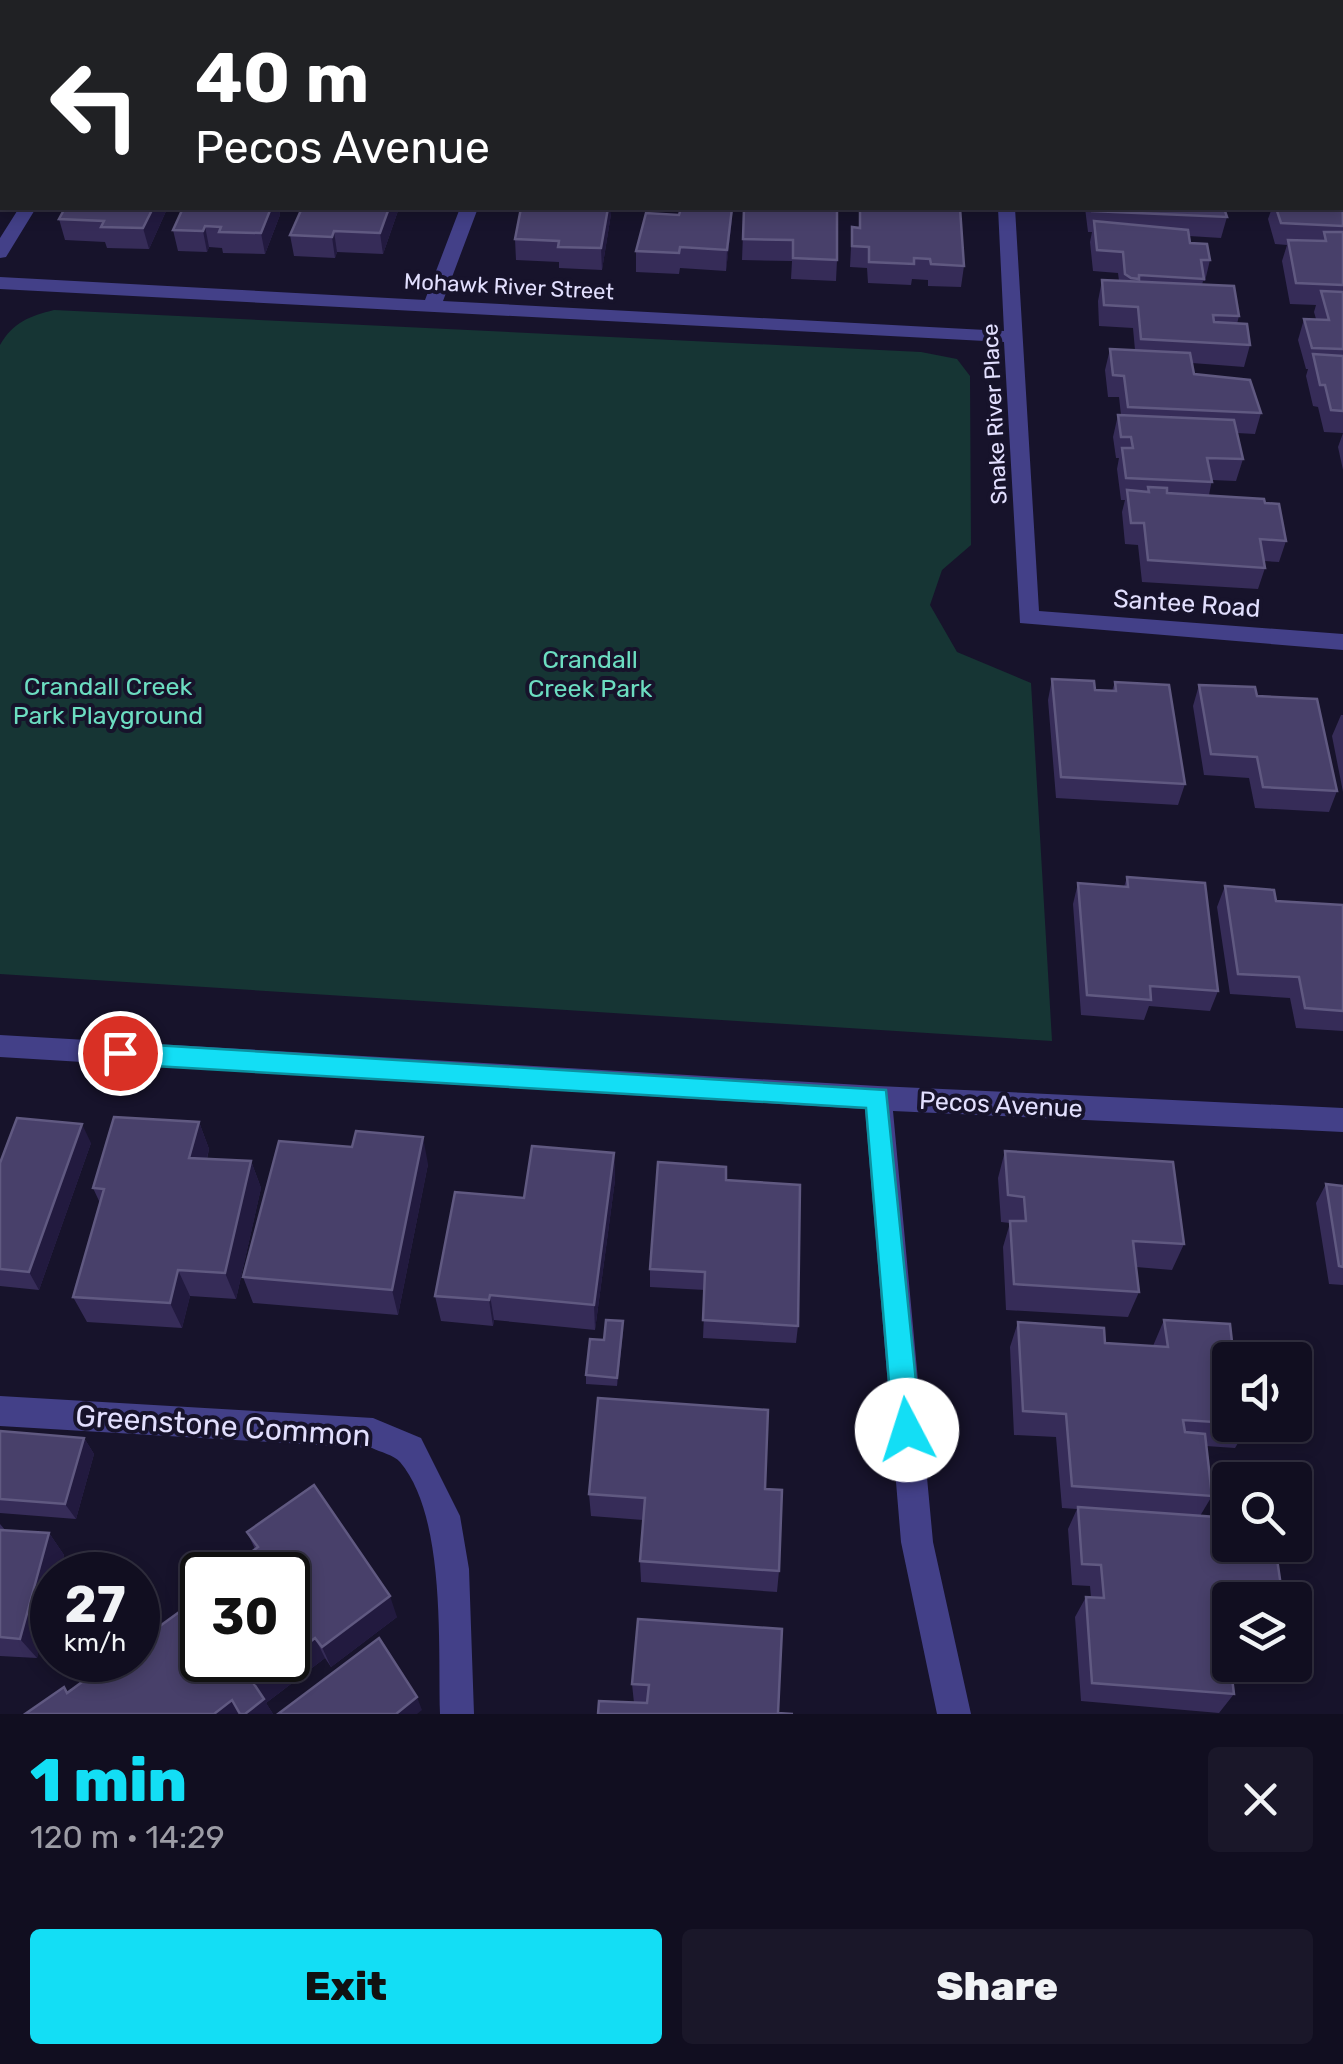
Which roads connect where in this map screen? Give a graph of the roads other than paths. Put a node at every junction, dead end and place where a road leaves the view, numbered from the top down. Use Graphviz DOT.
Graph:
graph roads {
  1 [pos="26,210"];
  2 [pos="467,210"];
  3 [pos="1008,210"];
  4 [pos="0,253"];
  5 [pos="0,283"];
  6 [pos="432,304"];
  7 [pos="1016,337"];
  8 [pos="1028,618"];
  9 [pos="1343,642"];
  10 [pos="0,1046"];
  11 [pos="878,1098"];
  12 [pos="1343,1120"];
  13 [pos="0,1411"];
  14 [pos="457,1714"];
  15 [pos="954,1714"];
  1 -- 4 [label="street"];
  2 -- 6 [label="street"];
  3 -- 7 [label="street, Snake River Place"];
  5 -- 6 [label="street, Mohawk River Street"];
  6 -- 7 [label="street, Mohawk River Street"];
  7 -- 8 [label="street, Snake River Place"];
  8 -- 9 [label="street, Santee Road"];
  10 -- 11 [label="street, Pecos Avenue"];
  11 -- 12 [label="street, Pecos Avenue"];
  11 -- 15 [label="street"];
  13 -- 14 [label="street, Greenstone Common"];
}
